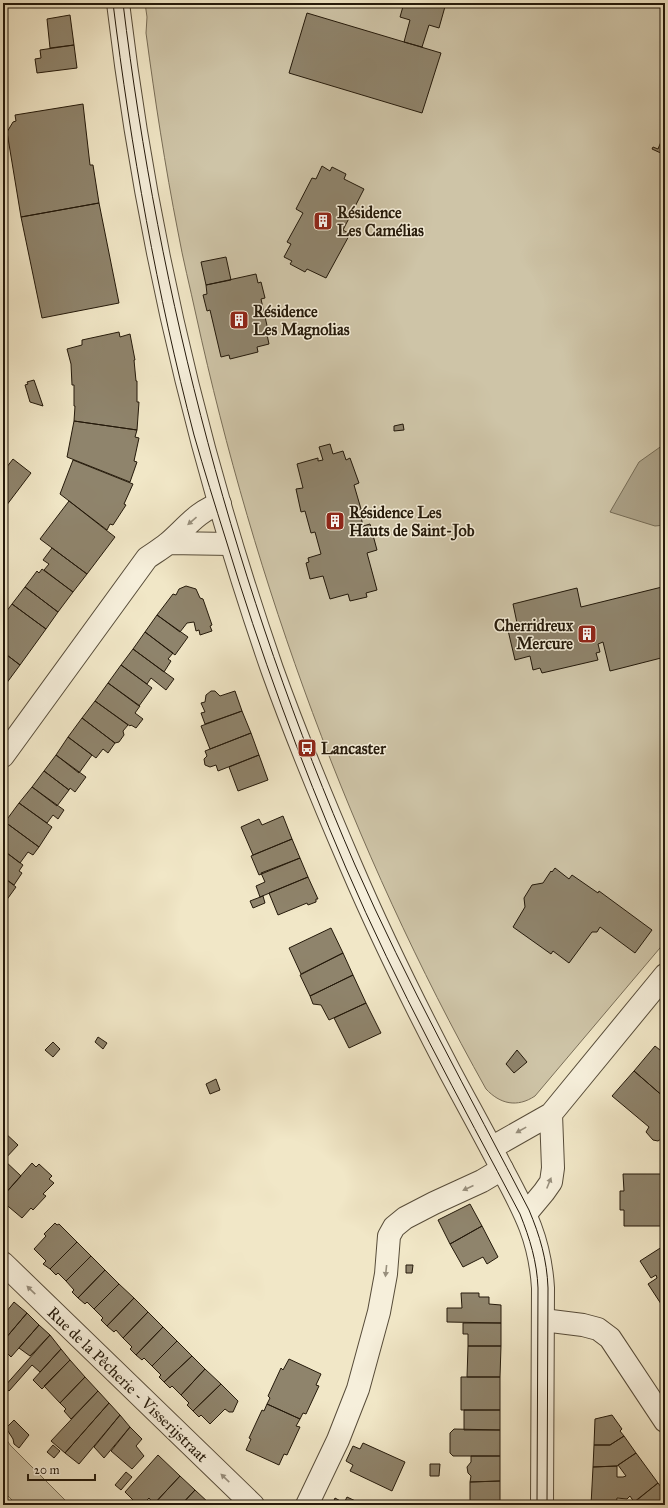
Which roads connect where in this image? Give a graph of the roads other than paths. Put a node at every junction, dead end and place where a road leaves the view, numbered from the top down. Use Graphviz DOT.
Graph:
graph roads {
  1 [pos="118,3"];
  2 [pos="220,504"];
  3 [pos="168,543"];
  4 [pos="231,544"];
  5 [pos="3,756"];
  6 [pos="665,975"];
  7 [pos="551,1114"];
  8 [pos="491,1148"];
  9 [pos="502,1170"];
  10 [pos="525,1212"];
  11 [pos="3,1263"];
  12 [pos="543,1320"];
  13 [pos="665,1421"];
  14 [pos="253,1505"];
  15 [pos="307,1505"];
  16 [pos="542,1505"];
  1 -- 2 [label="street"];
  2 -- 3 [label="street, one-way"];
  2 -- 4 [label="street"];
  3 -- 4 [label="street"];
  3 -- 5 [label="street"];
  4 -- 8 [label="street"];
  6 -- 7 [label="street"];
  7 -- 8 [label="street, one-way"];
  10 -- 7 [label="street, one-way"];
  8 -- 9 [label="street"];
  9 -- 10 [label="street"];
  9 -- 15 [label="street, one-way"];
  10 -- 12 [label="street"];
  14 -- 11 [label="street, Rue de la Pêcherie - Visserijstraat, one-way"];
  12 -- 13 [label="street"];
  12 -- 16 [label="street"];
}
